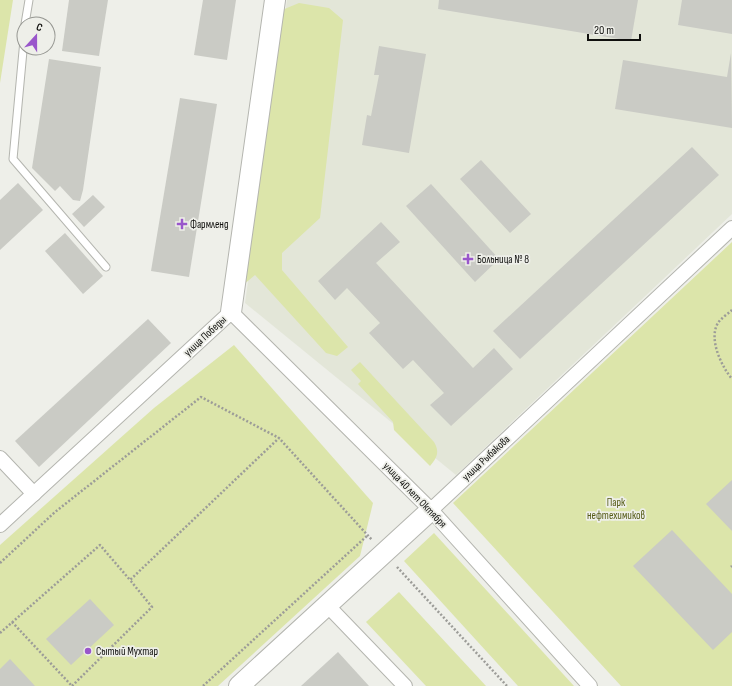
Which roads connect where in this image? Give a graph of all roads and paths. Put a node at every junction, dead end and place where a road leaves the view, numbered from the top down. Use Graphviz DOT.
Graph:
graph roads {
  1 [pos="29,0"];
  2 [pos="275,0"];
  3 [pos="27,16"];
  4 [pos="23,56"];
  5 [pos="732,228"];
  6 [pos="106,267"];
  7 [pos="732,310"];
  8 [pos="231,312"];
  9 [pos="732,379"];
  10 [pos="279,438"];
  11 [pos="0,458"];
  12 [pos="34,494"];
  13 [pos="431,510"];
  14 [pos="0,526"];
  15 [pos="368,535"];
  16 [pos="384,553"];
  17 [pos="0,563"];
  18 [pos="130,580"];
  19 [pos="328,606"];
  20 [pos="12,622"];
  21 [pos="0,633"];
  22 [pos="72,686"];
  23 [pos="204,686"];
  24 [pos="239,686"];
  25 [pos="405,686"];
  26 [pos="507,686"];
  27 [pos="590,686"];
  1 -- 3 [label="lane"];
  2 -- 8 [label="street, улица Победы"];
  4 -- 6 [label="lane"];
  5 -- 13 [label="street, улица Рыбакова"];
  7 -- 9 [label="path"];
  8 -- 12 [label="street, улица Победы"];
  8 -- 13 [label="street, улица 40 лет Октября"];
  10 -- 15 [label="path"];
  10 -- 17 [label="path"];
  10 -- 18 [label="path"];
  11 -- 12 [label="street"];
  12 -- 14 [label="street, улица Победы"];
  13 -- 16 [label="street, улица Рыбакова"];
  13 -- 27 [label="street, улица 40 лет Октября"];
  15 -- 16 [label="path"];
  15 -- 23 [label="path"];
  16 -- 19 [label="street, улица Рыбакова"];
  16 -- 26 [label="path"];
  18 -- 20 [label="path"];
  18 -- 22 [label="path"];
  19 -- 24 [label="street, улица Рыбакова"];
  19 -- 25 [label="street"];
  20 -- 21 [label="path"];
  20 -- 22 [label="path"];
}
